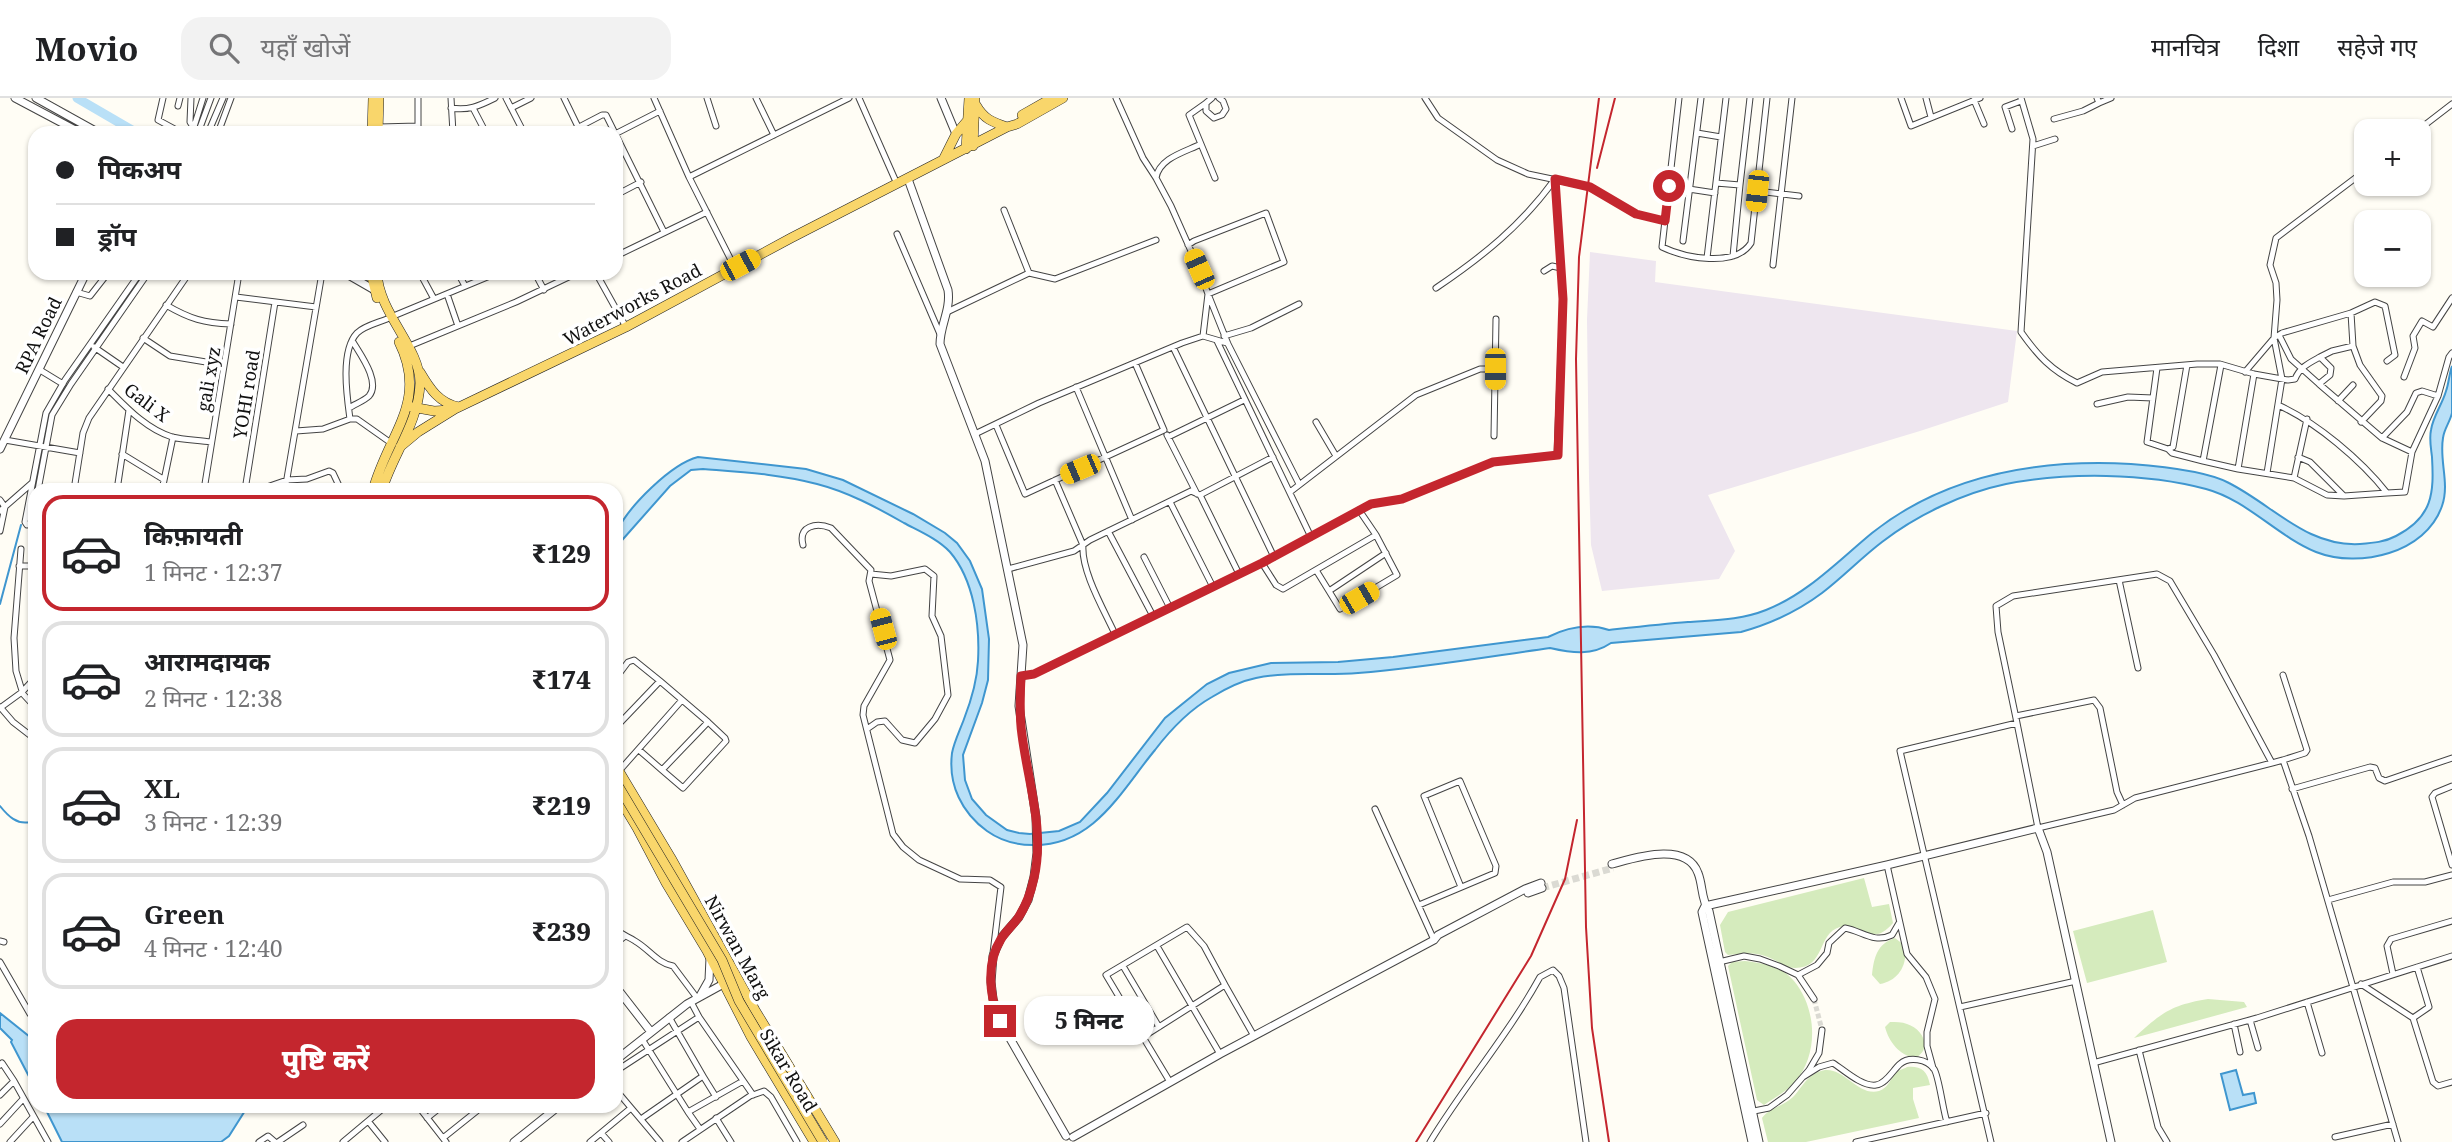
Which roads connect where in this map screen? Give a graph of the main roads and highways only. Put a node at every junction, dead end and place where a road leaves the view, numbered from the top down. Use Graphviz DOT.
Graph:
graph roads {
  1 [pos="373,98"];
  2 [pos="379,98"];
  3 [pos="1063,98"];
  4 [pos="973,100"];
  5 [pos="1053,103"];
  6 [pos="968,120"];
  7 [pos="376,126"];
  8 [pos="376,126"];
  9 [pos="1007,127"];
  10 [pos="969,147"];
  11 [pos="943,161"];
  12 [pos="373,280"];
  13 [pos="377,280"];
  14 [pos="377,291"];
  15 [pos="389,318"];
  16 [pos="416,364"];
  17 [pos="457,408"];
  18 [pos="411,411"];
  19 [pos="440,418"];
  20 [pos="396,445"];
  21 [pos="377,483"];
  22 [pos="384,483"];
  23 [pos="623,777"];
  24 [pos="623,794"];
  25 [pos="623,805"];
  26 [pos="720,944"];
  27 [pos="708,954"];
  28 [pos="814,1142"];
  29 [pos="823,1142"];
  30 [pos="835,1142"];
  1 -- 7 [label="main road"];
  2 -- 8 [label="main road"];
  3 -- 5 [label="main road, Waterworks Road"];
  4 -- 6 [label="main road"];
  4 -- 9 [label="main road"];
  4 -- 10 [label="main road"];
  5 -- 9 [label="main road, Waterworks Road"];
  6 -- 10 [label="main road"];
  6 -- 11 [label="main road"];
  9 -- 10 [label="main road, Waterworks Road"];
  10 -- 11 [label="main road, Waterworks Road"];
  11 -- 17 [label="main road, Waterworks Road"];
  12 -- 14 [label="main road"];
  13 -- 14 [label="main road"];
  14 -- 15 [label="main road"];
  15 -- 16 [label="main road"];
  15 -- 18 [label="main road"];
  16 -- 17 [label="main road"];
  16 -- 18 [label="main road"];
  17 -- 18 [label="main road"];
  17 -- 19 [label="main road, Waterworks Road"];
  18 -- 19 [label="main road"];
  18 -- 20 [label="main road"];
  19 -- 20 [label="main road, Waterworks Road"];
  20 -- 21 [label="main road"];
  20 -- 22 [label="main road"];
  23 -- 26 [label="main road, Nirwan Marg"];
  24 -- 29 [label="main road, bridge"];
  25 -- 27 [label="main road, Sikar Road"];
  26 -- 27 [label="main road"];
  26 -- 30 [label="main road, Nirwan Marg"];
  27 -- 28 [label="main road, Sikar Road"];
}
